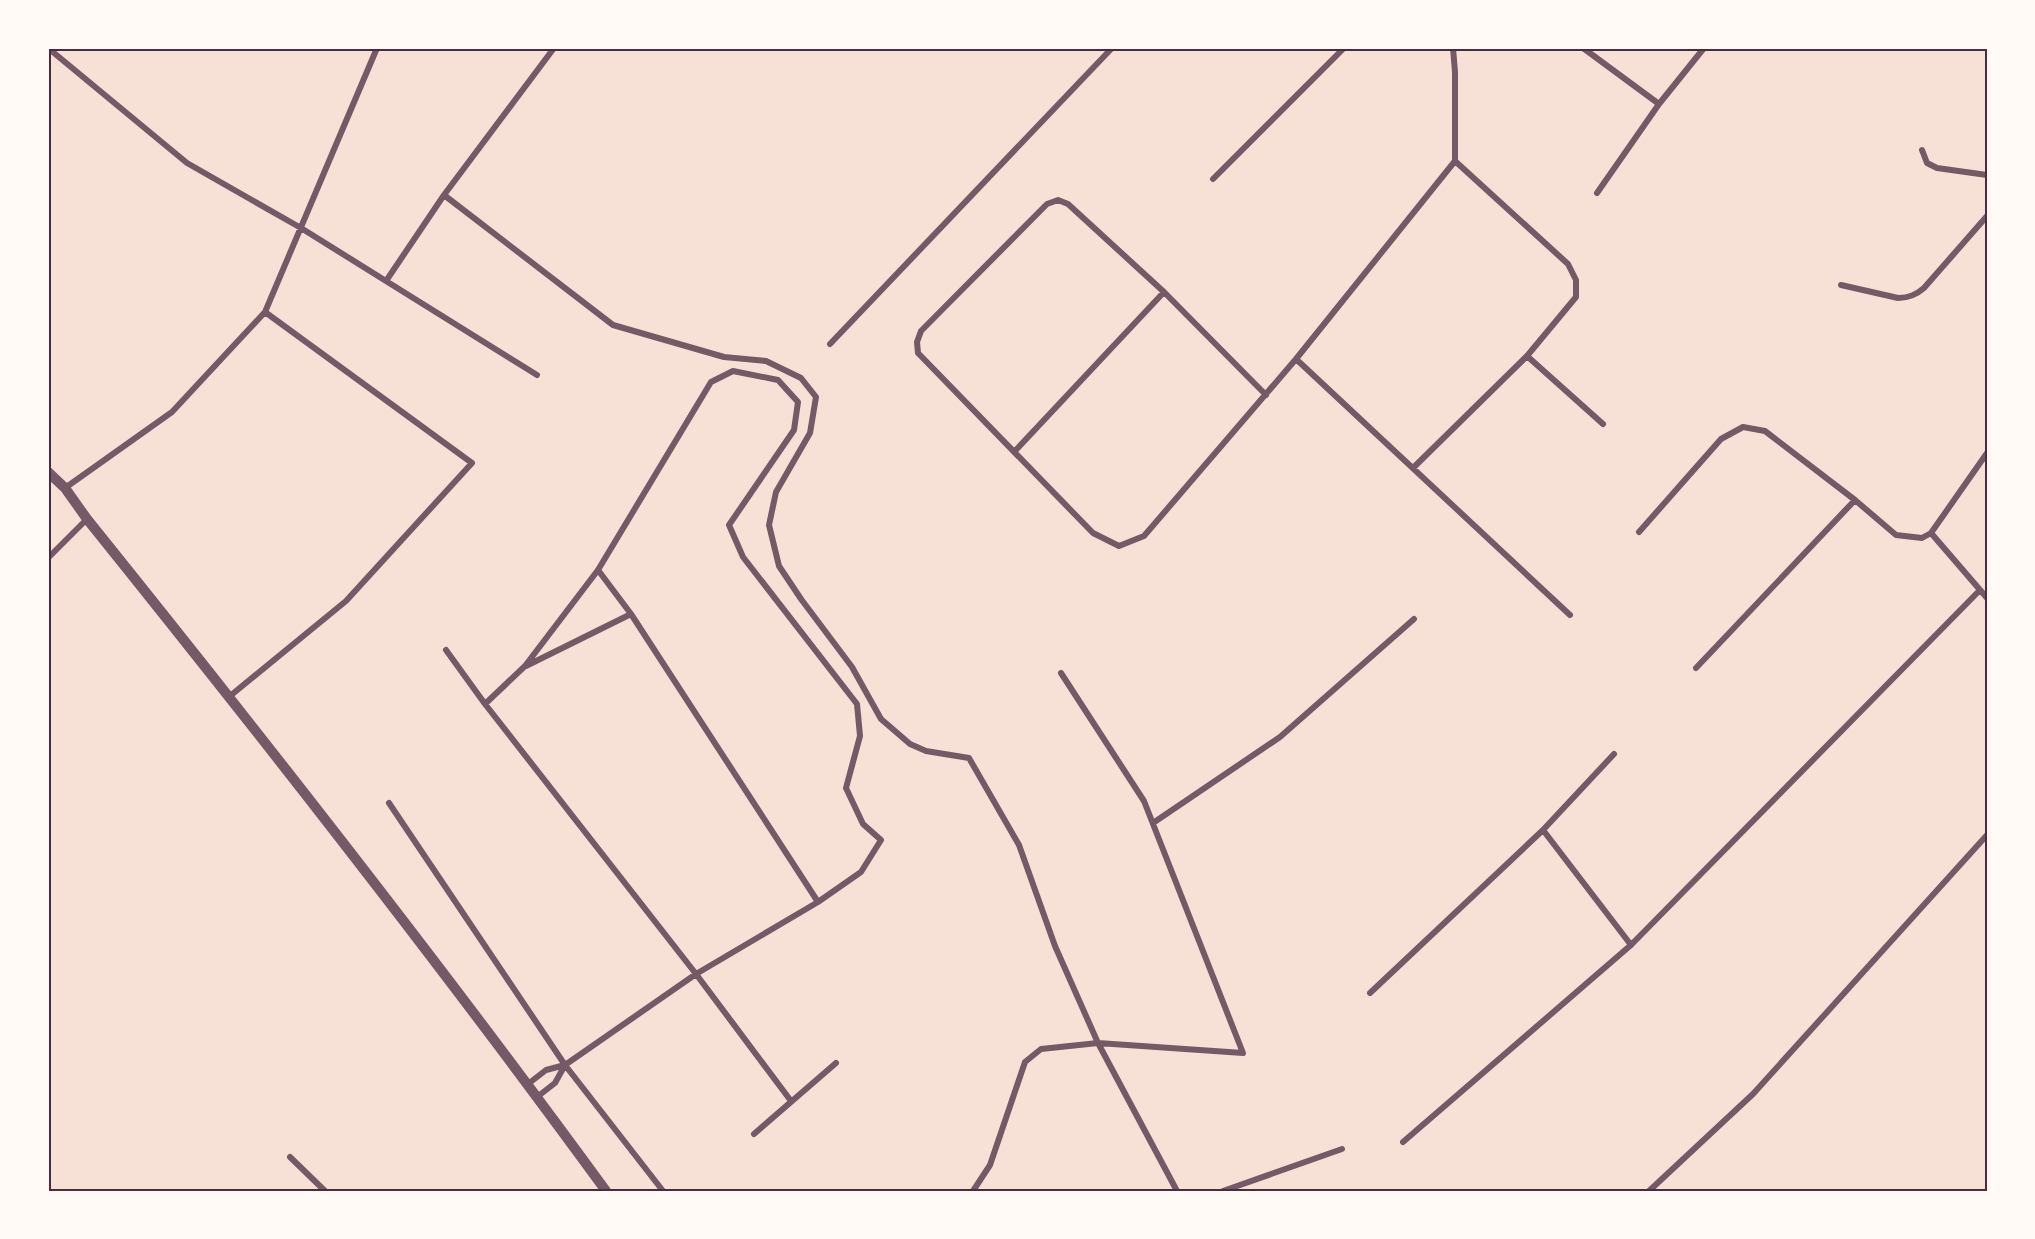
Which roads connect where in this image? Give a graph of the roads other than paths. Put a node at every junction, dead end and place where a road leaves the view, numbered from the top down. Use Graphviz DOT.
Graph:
graph roads {
  1 [pos="48,48"];
  2 [pos="377,48"];
  3 [pos="554,48"];
  4 [pos="1112,48"];
  5 [pos="1344,48"];
  6 [pos="1453,48"];
  7 [pos="1584,48"];
  8 [pos="1704,48"];
  9 [pos="1659,104"];
  10 [pos="1922,150"];
  11 [pos="1455,161"];
  12 [pos="1987,175"];
  13 [pos="1213,179"];
  14 [pos="1597,193"];
  15 [pos="444,195"];
  16 [pos="1987,216"];
  17 [pos="301,228"];
  18 [pos="386,281"];
  19 [pos="1841,285"];
  20 [pos="1164,292"];
  21 [pos="265,312"];
  22 [pos="830,344"];
  23 [pos="1527,356"];
  24 [pos="1296,359"];
  25 [pos="537,375"];
  26 [pos="1266,395"];
  27 [pos="1603,424"];
  28 [pos="1015,451"];
  29 [pos="1987,453"];
  30 [pos="1413,468"];
  31 [pos="48,472"];
  32 [pos="64,488"];
  33 [pos="1856,500"];
  34 [pos="87,519"];
  35 [pos="1639,532"];
  36 [pos="1931,533"];
  37 [pos="48,558"];
  38 [pos="598,570"];
  39 [pos="1980,590"];
  40 [pos="1987,598"];
  41 [pos="631,614"];
  42 [pos="1570,615"];
  43 [pos="1414,619"];
  44 [pos="446,650"];
  45 [pos="525,666"];
  46 [pos="1696,668"];
  47 [pos="1061,672"];
  48 [pos="230,696"];
  49 [pos="485,704"];
  50 [pos="1614,754"];
  51 [pos="389,803"];
  52 [pos="1153,823"];
  53 [pos="1543,830"];
  54 [pos="1987,835"];
  55 [pos="818,902"];
  56 [pos="1631,945"];
  57 [pos="696,974"];
  58 [pos="1370,993"];
  59 [pos="1098,1043"];
  60 [pos="836,1063"];
  61 [pos="565,1065"];
  62 [pos="528,1084"];
  63 [pos="537,1097"];
  64 [pos="791,1101"];
  65 [pos="754,1134"];
  66 [pos="1402,1142"];
  67 [pos="1342,1149"];
  68 [pos="290,1156"];
  69 [pos="325,1191"];
  70 [pos="606,1191"];
  71 [pos="663,1191"];
  72 [pos="973,1191"];
  73 [pos="1177,1191"];
  74 [pos="1223,1191"];
  75 [pos="1649,1191"];
  1 -- 17 [label="street"];
  2 -- 17 [label="street"];
  3 -- 15 [label="street"];
  4 -- 22 [label="street"];
  5 -- 13 [label="street"];
  6 -- 11 [label="street"];
  7 -- 9 [label="street"];
  8 -- 9 [label="street"];
  9 -- 14 [label="street"];
  10 -- 12 [label="street"];
  11 -- 23 [label="street"];
  11 -- 24 [label="street"];
  15 -- 18 [label="street"];
  15 -- 59 [label="street"];
  16 -- 19 [label="street"];
  17 -- 18 [label="street"];
  17 -- 21 [label="street"];
  18 -- 25 [label="street"];
  20 -- 26 [label="street"];
  20 -- 28 [label="street"];
  20 -- 28 [label="street"];
  21 -- 32 [label="street"];
  21 -- 48 [label="street"];
  23 -- 27 [label="street"];
  23 -- 30 [label="street"];
  24 -- 26 [label="street"];
  24 -- 30 [label="street"];
  26 -- 28 [label="street"];
  29 -- 36 [label="street"];
  30 -- 42 [label="street"];
  31 -- 32 [label="street"];
  32 -- 34 [label="street"];
  33 -- 35 [label="street"];
  33 -- 36 [label="street"];
  33 -- 46 [label="street"];
  34 -- 37 [label="street"];
  34 -- 48 [label="street"];
  36 -- 39 [label="street"];
  38 -- 41 [label="street"];
  38 -- 45 [label="street"];
  38 -- 55 [label="street"];
  39 -- 40 [label="street"];
  39 -- 56 [label="street"];
  41 -- 45 [label="street"];
  41 -- 55 [label="street"];
  43 -- 52 [label="street"];
  44 -- 49 [label="street"];
  45 -- 49 [label="street"];
  47 -- 52 [label="street"];
  48 -- 62 [label="street"];
  49 -- 57 [label="street"];
  50 -- 53 [label="street"];
  51 -- 61 [label="street"];
  52 -- 59 [label="street"];
  53 -- 56 [label="street"];
  53 -- 58 [label="street"];
  54 -- 75 [label="street"];
  55 -- 57 [label="street"];
  56 -- 66 [label="street"];
  57 -- 61 [label="street"];
  57 -- 64 [label="street"];
  59 -- 72 [label="street"];
  59 -- 73 [label="street"];
  60 -- 64 [label="street"];
  61 -- 62 [label="street"];
  61 -- 63 [label="street"];
  61 -- 71 [label="street"];
  62 -- 63 [label="street"];
  63 -- 70 [label="street"];
  64 -- 65 [label="street"];
  67 -- 74 [label="street"];
  68 -- 69 [label="street"];
}
